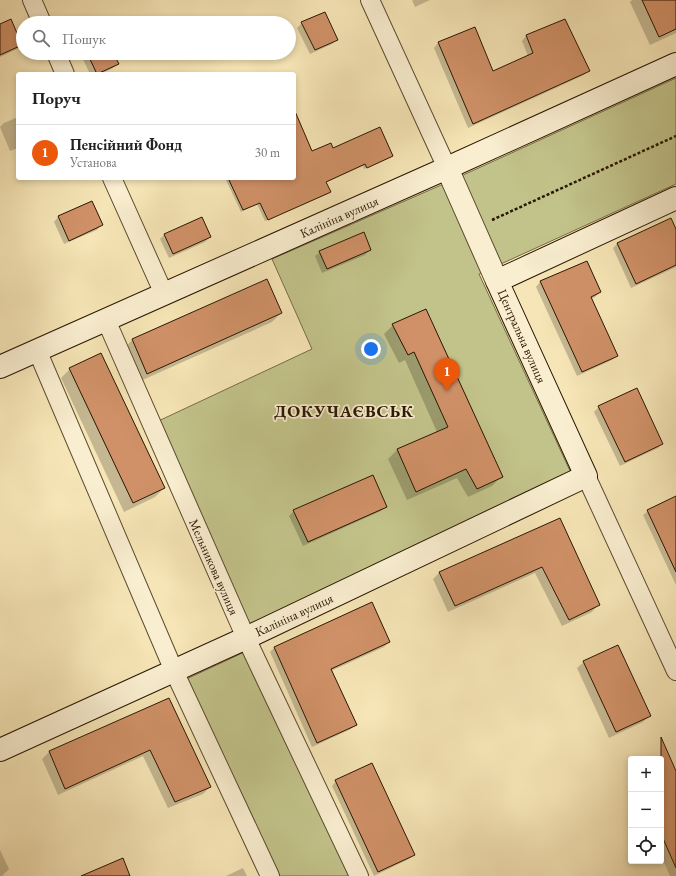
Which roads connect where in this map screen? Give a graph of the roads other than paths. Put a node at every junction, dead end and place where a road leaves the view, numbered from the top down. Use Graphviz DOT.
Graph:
graph roads {
  1 [pos="32,0"];
  2 [pos="370,0"];
  3 [pos="39,16"];
  4 [pos="59,60"];
  5 [pos="676,64"];
  6 [pos="64,72"];
  7 [pos="447,168"];
  8 [pos="113,180"];
  9 [pos="676,198"];
  10 [pos="497,281"];
  11 [pos="164,294"];
  12 [pos="106,320"];
  13 [pos="37,350"];
  14 [pos="0,367"];
  15 [pos="586,476"];
  16 [pos="246,638"];
  17 [pos="174,671"];
  18 [pos="676,671"];
  19 [pos="0,750"];
  20 [pos="270,876"];
  21 [pos="359,876"];
  1 -- 3 [label="street"];
  2 -- 7 [label="street, Центральна вулиця"];
  4 -- 6 [label="street"];
  5 -- 7 [label="main road, Калініна вулиця"];
  7 -- 10 [label="main road, Центральна вулиця"];
  7 -- 11 [label="main road, Калініна вулиця"];
  8 -- 11 [label="street"];
  9 -- 10 [label="main road"];
  10 -- 15 [label="main road, Центральна вулиця"];
  11 -- 12 [label="main road, Калініна вулиця"];
  12 -- 13 [label="main road, Калініна вулиця"];
  12 -- 16 [label="street, Мельникова вулиця"];
  13 -- 14 [label="main road, Калініна вулиця"];
  13 -- 17 [label="street"];
  15 -- 16 [label="main road, Калініна вулиця"];
  15 -- 18 [label="street, Центральна вулиця"];
  16 -- 17 [label="main road, Калініна вулиця"];
  16 -- 21 [label="street, Мельникова вулиця"];
  17 -- 19 [label="main road, Калініна вулиця"];
  17 -- 20 [label="street"];
}
